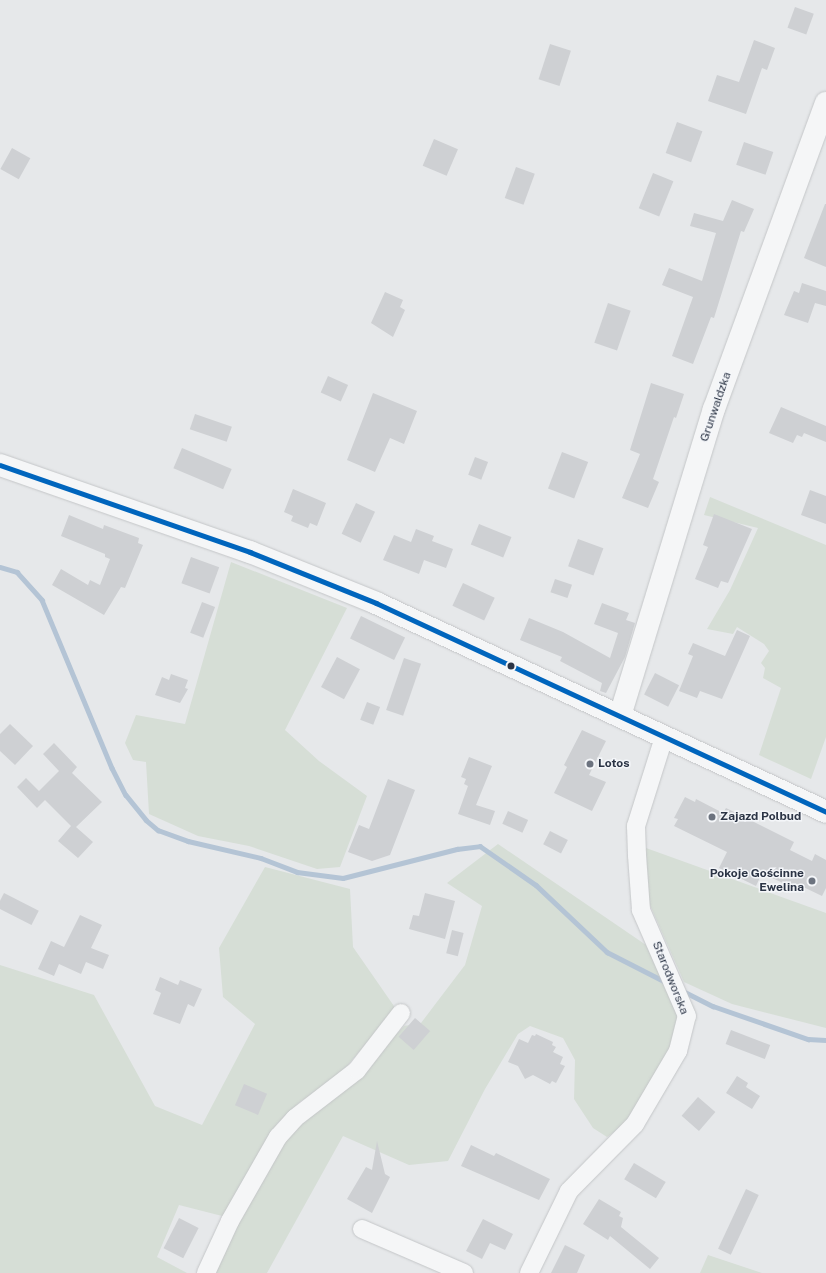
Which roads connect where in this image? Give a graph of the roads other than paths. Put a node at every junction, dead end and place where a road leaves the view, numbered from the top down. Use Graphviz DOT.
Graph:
graph roads {
  1 [pos="826,103"];
  2 [pos="819,141"];
  3 [pos="0,465"];
  4 [pos="620,716"];
  5 [pos="664,737"];
  6 [pos="826,812"];
  7 [pos="401,1013"];
  8 [pos="362,1229"];
  9 [pos="206,1273"];
  10 [pos="464,1273"];
  11 [pos="529,1273"];
  1 -- 2 [label="street, Grunwaldzka"];
  2 -- 4 [label="street, Grunwaldzka"];
  3 -- 4 [label="street"];
  4 -- 5 [label="street"];
  5 -- 6 [label="street"];
  5 -- 11 [label="street, Starodworska"];
  7 -- 9 [label="street"];
  8 -- 10 [label="street"];
}
